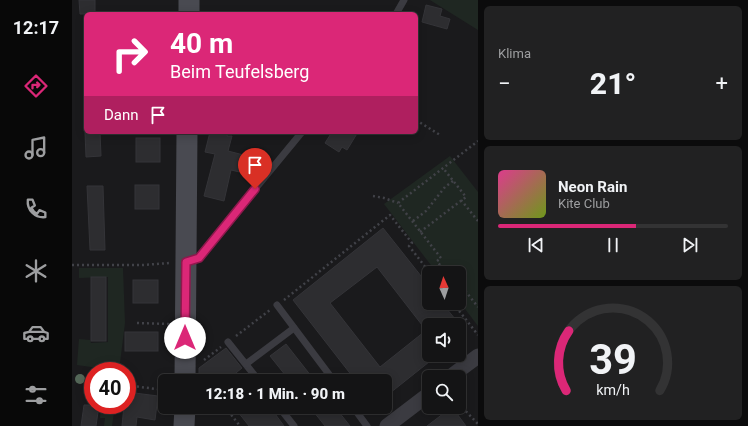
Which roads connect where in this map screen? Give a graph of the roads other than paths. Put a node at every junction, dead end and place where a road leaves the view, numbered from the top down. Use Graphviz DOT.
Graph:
graph roads {
  1 [pos="189,0"];
  2 [pos="404,0"];
  3 [pos="189,12"];
  4 [pos="397,12"];
  5 [pos="187,134"];
  6 [pos="300,134"];
  7 [pos="186,262"];
  8 [pos="277,305"];
  9 [pos="294,328"];
  10 [pos="228,342"];
  11 [pos="478,356"];
  12 [pos="246,364"];
  13 [pos="459,370"];
  14 [pos="185,374"];
  15 [pos="254,374"];
  16 [pos="329,374"];
  17 [pos="422,399"];
  18 [pos="185,414"];
  19 [pos="285,414"];
  20 [pos="358,414"];
  21 [pos="184,426"];
  22 [pos="294,426"];
  23 [pos="367,426"];
  24 [pos="387,426"];
  1 -- 3 [label="street"];
  2 -- 4 [label="lane"];
  5 -- 7 [label="street"];
  6 -- 7 [label="lane"];
  7 -- 14 [label="street"];
  8 -- 9 [label="lane"];
  9 -- 12 [label="lane"];
  9 -- 16 [label="lane"];
  10 -- 12 [label="lane"];
  11 -- 13 [label="street"];
  12 -- 15 [label="lane"];
  17 -- 24 [label="street"];
  18 -- 21 [label="street"];
  19 -- 22 [label="lane"];
  20 -- 23 [label="lane"];
}
